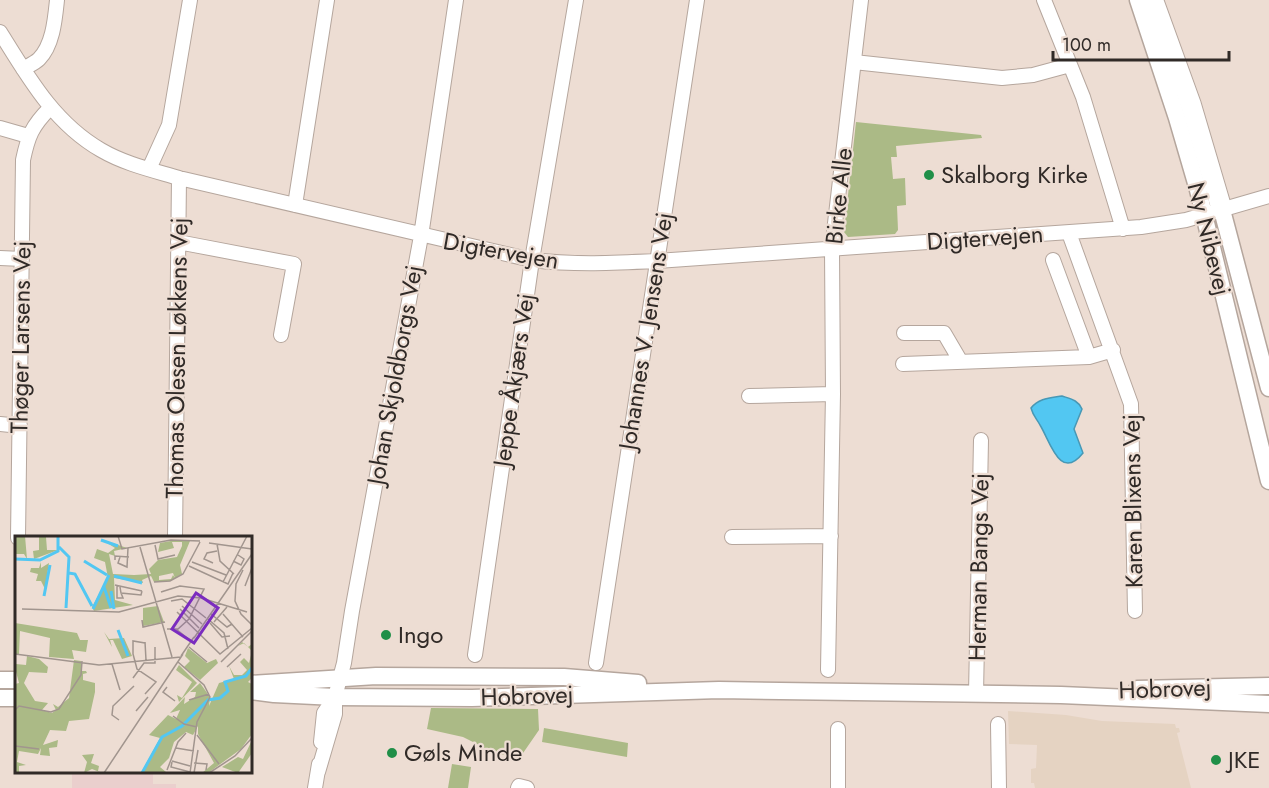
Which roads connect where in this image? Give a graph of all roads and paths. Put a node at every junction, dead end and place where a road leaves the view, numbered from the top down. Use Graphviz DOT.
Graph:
graph roads {
  1 [pos="57,0"];
  2 [pos="190,0"];
  3 [pos="327,0"];
  4 [pos="456,0"];
  5 [pos="576,0"];
  6 [pos="697,0"];
  7 [pos="861,0"];
  8 [pos="1044,0"];
  9 [pos="1138,0"];
  10 [pos="1153,0"];
  11 [pos="0,32"];
  12 [pos="855,62"];
  13 [pos="1070,65"];
  14 [pos="23,69"];
  15 [pos="50,108"];
  16 [pos="0,128"];
  17 [pos="28,136"];
  18 [pos="149,169"];
  19 [pos="179,178"];
  20 [pos="1269,196"];
  21 [pos="295,205"];
  22 [pos="1213,213"];
  23 [pos="1123,229"];
  24 [pos="1069,233"];
  25 [pos="421,236"];
  26 [pos="178,242"];
  27 [pos="832,249"];
  28 [pos="0,258"];
  29 [pos="22,259"];
  30 [pos="532,260"];
  31 [pos="1053,260"];
  32 [pos="657,261"];
  33 [pos="1103,324"];
  34 [pos="904,333"];
  35 [pos="281,334"];
  36 [pos="1113,350"];
  37 [pos="1089,357"];
  38 [pos="961,362"];
  39 [pos="903,364"];
  40 [pos="1269,388"];
  41 [pos="832,394"];
  42 [pos="749,396"];
  43 [pos="0,424"];
  44 [pos="20,426"];
  45 [pos="981,440"];
  46 [pos="1269,481"];
  47 [pos="18,536"];
  48 [pos="175,536"];
  49 [pos="831,536"];
  50 [pos="732,537"];
  51 [pos="1135,610"];
  52 [pos="475,655"];
  53 [pos="596,663"];
  54 [pos="828,670"];
  55 [pos="340,678"];
  56 [pos="252,684"];
  57 [pos="1269,686"];
  58 [pos="719,690"];
  59 [pos="252,691"];
  60 [pos="976,694"];
  61 [pos="1061,694"];
  62 [pos="1269,696"];
  63 [pos="335,697"];
  64 [pos="1209,702"];
  65 [pos="1269,704"];
  66 [pos="998,724"];
  67 [pos="838,729"];
  68 [pos="315,788"];
  69 [pos="519,788"];
  70 [pos="527,788"];
  71 [pos="838,788"];
  72 [pos="999,788"];
  1 -- 14 [label="street"];
  2 -- 18 [label="street"];
  3 -- 21 [label="street"];
  4 -- 25 [label="street, Johan Skjoldborgs Vej"];
  5 -- 30 [label="street, Jeppe Åkjærs Vej"];
  6 -- 32 [label="street, Johannes V. Jensens Vej"];
  7 -- 12 [label="street, Birke Alle"];
  8 -- 13 [label="street"];
  9 -- 22 [label="main road, Ny Nibevej"];
  10 -- 22 [label="highway, Ny Nibevej"];
  11 -- 14 [label="street, Digtervejen"];
  12 -- 13 [label="street"];
  12 -- 27 [label="street, Birke Alle"];
  13 -- 23 [label="street"];
  14 -- 15 [label="street, Digtervejen"];
  15 -- 17 [label="street, Thøger Larsens Vej"];
  15 -- 18 [label="street, Digtervejen"];
  16 -- 17 [label="street"];
  17 -- 29 [label="street, Thøger Larsens Vej"];
  18 -- 19 [label="street, Digtervejen"];
  19 -- 21 [label="street, Digtervejen"];
  19 -- 26 [label="street, Thomas Olesen Løkkens Vej"];
  20 -- 22 [label="street, Digtervejen"];
  21 -- 25 [label="street, Digtervejen"];
  22 -- 23 [label="street, Digtervejen"];
  22 -- 40 [label="main road, Ny Nibevej"];
  22 -- 46 [label="main road, Ny Nibevej"];
  23 -- 24 [label="street, Digtervejen"];
  24 -- 27 [label="street, Digtervejen"];
  24 -- 33 [label="street, Digtervejen"];
  25 -- 30 [label="street, Digtervejen"];
  25 -- 55 [label="street, Johan Skjoldborgs Vej"];
  26 -- 35 [label="street"];
  26 -- 48 [label="street, Thomas Olesen Løkkens Vej"];
  27 -- 32 [label="street, Digtervejen"];
  27 -- 41 [label="street, Birke Alle"];
  28 -- 29 [label="street"];
  29 -- 44 [label="street, Thøger Larsens Vej"];
  30 -- 32 [label="street, Digtervejen"];
  30 -- 52 [label="street, Jeppe Åkjærs Vej"];
  31 -- 37 [label="street, Digtervejen"];
  32 -- 53 [label="street, Johannes V. Jensens Vej"];
  33 -- 36 [label="street, Karen Blixens Vej"];
  34 -- 38 [label="street"];
  36 -- 37 [label="street"];
  36 -- 51 [label="street, Karen Blixens Vej"];
  37 -- 38 [label="street"];
  38 -- 39 [label="street"];
  41 -- 42 [label="street"];
  41 -- 49 [label="street, Birke Alle"];
  43 -- 44 [label="street"];
  44 -- 47 [label="street, Thøger Larsens Vej"];
  45 -- 60 [label="street, Herman Bangs Vej"];
  49 -- 50 [label="street"];
  49 -- 54 [label="street, Birke Alle"];
  55 -- 56 [label="main road, Hobrovej"];
  55 -- 58 [label="main road, Hobrovej"];
  55 -- 63 [label="street"];
  57 -- 61 [label="main road, Hobrovej"];
  58 -- 60 [label="main road, Hobrovej"];
  58 -- 63 [label="main road, Hobrovej"];
  59 -- 63 [label="main road, Hobrovej"];
  60 -- 61 [label="main road, Hobrovej"];
  61 -- 64 [label="main road, Hobrovej"];
  62 -- 64 [label="main road"];
  63 -- 68 [label="street"];
  64 -- 65 [label="main road, Hobrovej"];
  66 -- 72 [label="street"];
  67 -- 71 [label="street"];
  69 -- 70 [label="street"];
}
